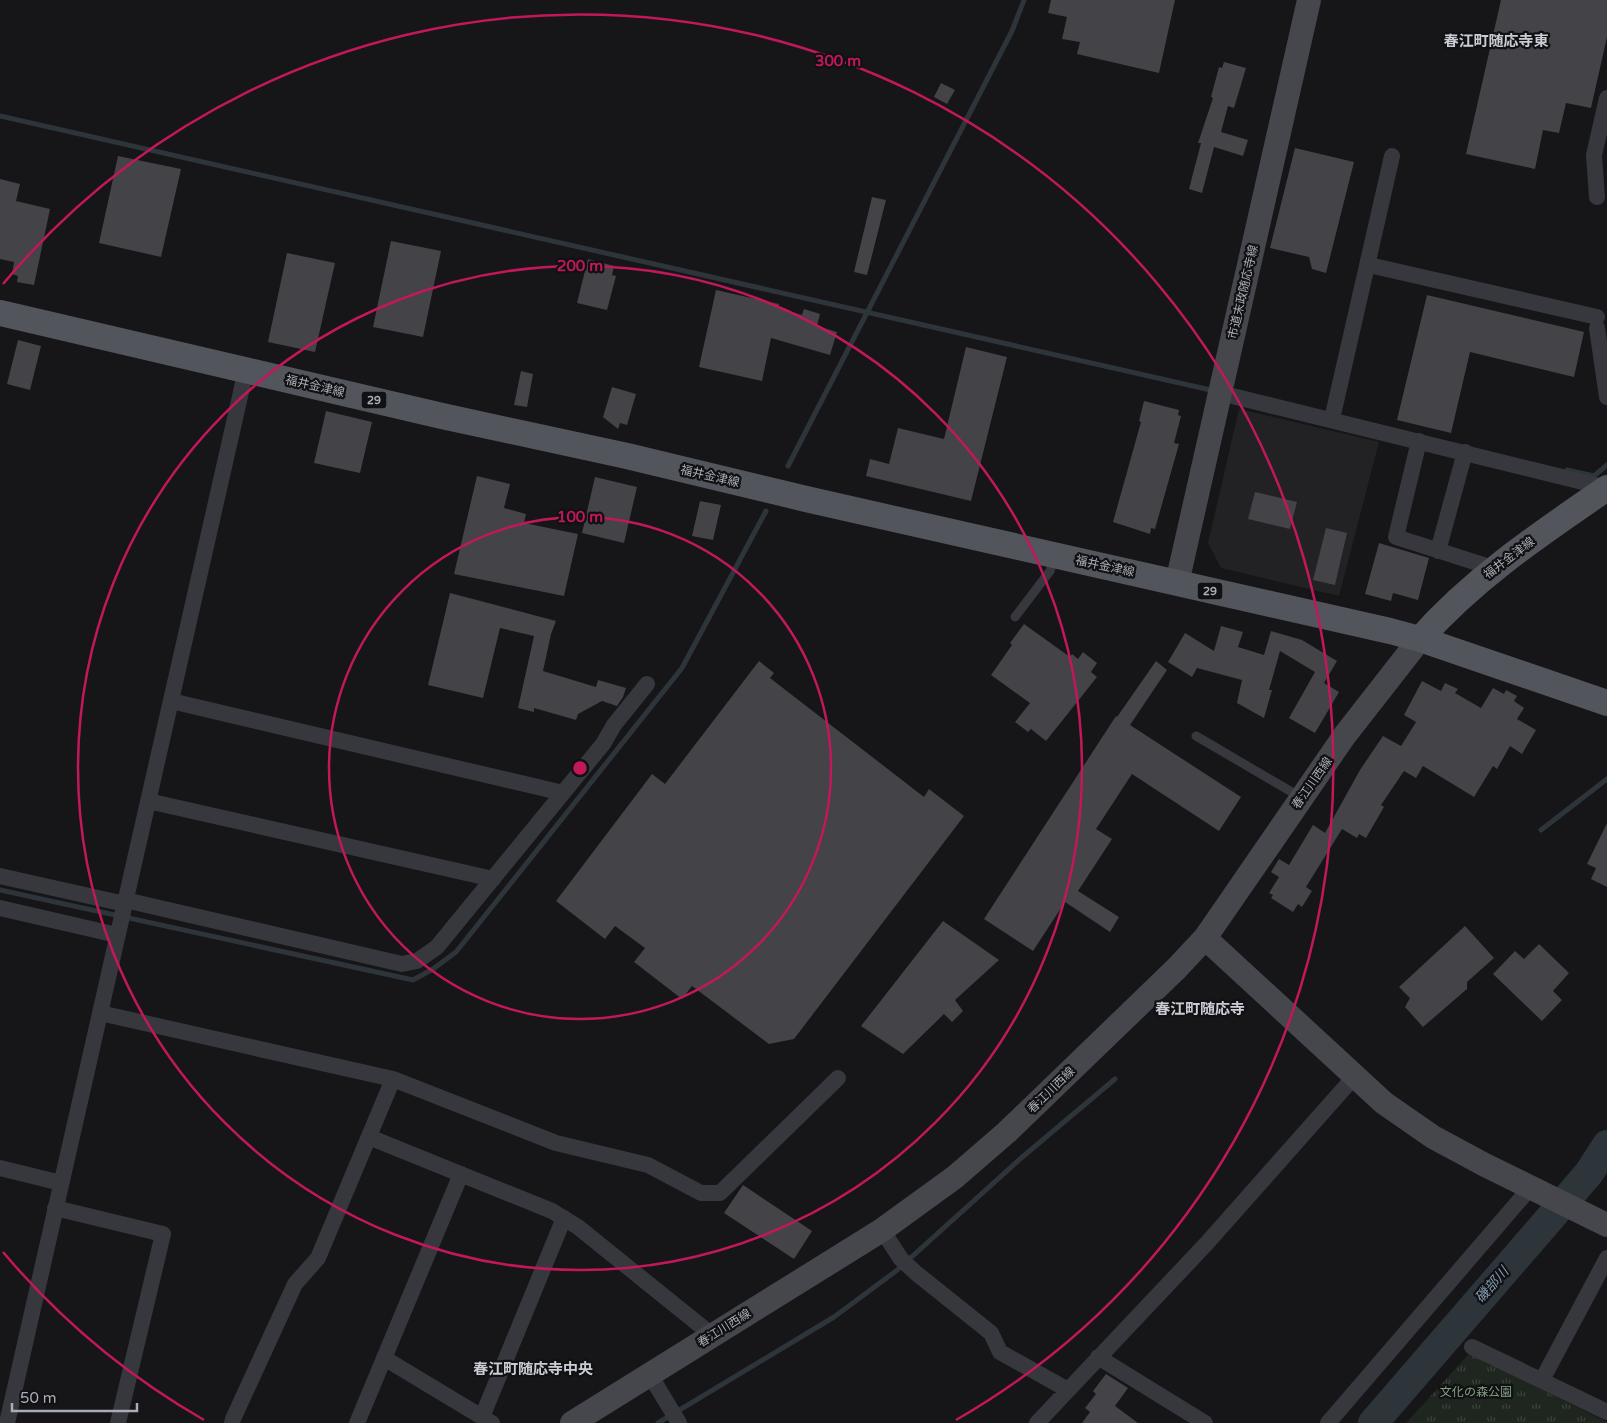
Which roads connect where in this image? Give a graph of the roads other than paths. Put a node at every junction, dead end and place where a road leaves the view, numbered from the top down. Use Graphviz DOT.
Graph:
graph roads {
  1 [pos="1309,0"];
  2 [pos="1607,98"];
  3 [pos="1392,156"];
  4 [pos="1597,197"];
  5 [pos="1369,264"];
  6 [pos="0,313"];
  7 [pos="246,370"];
  8 [pos="1220,393"];
  9 [pos="1607,397"];
  10 [pos="1332,419"];
  11 [pos="1419,441"];
  12 [pos="1465,452"];
  13 [pos="1607,488"];
  14 [pos="1438,550"];
  15 [pos="1055,556"];
  16 [pos="1494,568"];
  17 [pos="1177,583"];
  18 [pos="1015,617"];
  19 [pos="1420,639"];
  20 [pos="647,684"];
  21 [pos="171,700"];
  22 [pos="1607,704"];
  23 [pos="1196,736"];
  24 [pos="563,793"];
  25 [pos="1302,798"];
  26 [pos="148,801"];
  27 [pos="0,876"];
  28 [pos="493,878"];
  29 [pos="125,902"];
  30 [pos="0,908"];
  31 [pos="117,935"];
  32 [pos="1205,938"];
  33 [pos="100,1013"];
  34 [pos="1355,1076"];
  35 [pos="838,1078"];
  36 [pos="393,1079"];
  37 [pos="369,1137"];
  38 [pos="0,1168"];
  39 [pos="461,1174"];
  40 [pos="61,1183"];
  41 [pos="1531,1188"];
  42 [pos="55,1208"];
  43 [pos="564,1218"];
  44 [pos="1607,1225"];
  45 [pos="882,1230"];
  46 [pos="1607,1258"];
  47 [pos="712,1335"];
  48 [pos="1472,1346"];
  49 [pos="1098,1357"];
  50 [pos="384,1358"];
  51 [pos="650,1375"];
  52 [pos="1542,1380"];
  53 [pos="1068,1390"];
  54 [pos="1607,1412"];
  55 [pos="487,1420"];
  56 [pos="7,1423"];
  57 [pos="118,1423"];
  58 [pos="232,1423"];
  59 [pos="357,1423"];
  60 [pos="572,1423"];
  61 [pos="679,1423"];
  62 [pos="1037,1423"];
  63 [pos="1204,1423"];
  64 [pos="1328,1423"];
  1 -- 8 [label="main road, 市道末政随応寺線"];
  2 -- 4 [label="street"];
  3 -- 5 [label="street"];
  5 -- 9 [label="street"];
  5 -- 10 [label="street"];
  6 -- 7 [label="main road, 福井金津線 / 29"];
  7 -- 15 [label="main road, 福井金津線 / 29"];
  7 -- 21 [label="street"];
  8 -- 10 [label="street"];
  8 -- 17 [label="main road, 市道末政随応寺線"];
  10 -- 11 [label="street"];
  11 -- 12 [label="street"];
  11 -- 14 [label="street"];
  12 -- 13 [label="street"];
  12 -- 14 [label="street"];
  13 -- 16 [label="main road, 福井金津線"];
  14 -- 16 [label="street"];
  15 -- 17 [label="main road, 福井金津線 / 29"];
  15 -- 18 [label="lane"];
  16 -- 19 [label="main road, 福井金津線"];
  17 -- 19 [label="main road, 福井金津線 / 29"];
  19 -- 22 [label="main road, 福井金津線 / 29"];
  19 -- 25 [label="main road, 春江川西線"];
  20 -- 24 [label="street"];
  21 -- 24 [label="street"];
  21 -- 26 [label="street"];
  23 -- 25 [label="lane"];
  24 -- 28 [label="street"];
  25 -- 32 [label="main road, 春江川西線"];
  26 -- 28 [label="street"];
  26 -- 29 [label="street"];
  27 -- 29 [label="street"];
  28 -- 29 [label="street"];
  29 -- 31 [label="street"];
  30 -- 31 [label="street"];
  31 -- 33 [label="street"];
  32 -- 34 [label="main road"];
  32 -- 45 [label="main road, 春江川西線"];
  33 -- 36 [label="street"];
  33 -- 40 [label="street"];
  34 -- 41 [label="main road"];
  34 -- 49 [label="street"];
  35 -- 36 [label="street"];
  36 -- 37 [label="street"];
  37 -- 39 [label="street"];
  37 -- 58 [label="street"];
  38 -- 40 [label="street"];
  39 -- 43 [label="street"];
  39 -- 50 [label="street"];
  40 -- 42 [label="street"];
  41 -- 44 [label="main road"];
  41 -- 64 [label="street"];
  42 -- 56 [label="street"];
  42 -- 57 [label="street"];
  43 -- 47 [label="street"];
  43 -- 55 [label="street"];
  45 -- 47 [label="main road, 春江川西線"];
  45 -- 53 [label="street"];
  46 -- 52 [label="street"];
  47 -- 51 [label="main road, 春江川西線"];
  48 -- 52 [label="street"];
  49 -- 53 [label="street"];
  49 -- 63 [label="street"];
  50 -- 55 [label="street"];
  50 -- 59 [label="street"];
  51 -- 60 [label="main road, 春江川西線"];
  51 -- 61 [label="street"];
  52 -- 54 [label="street"];
  53 -- 62 [label="street"];
}
